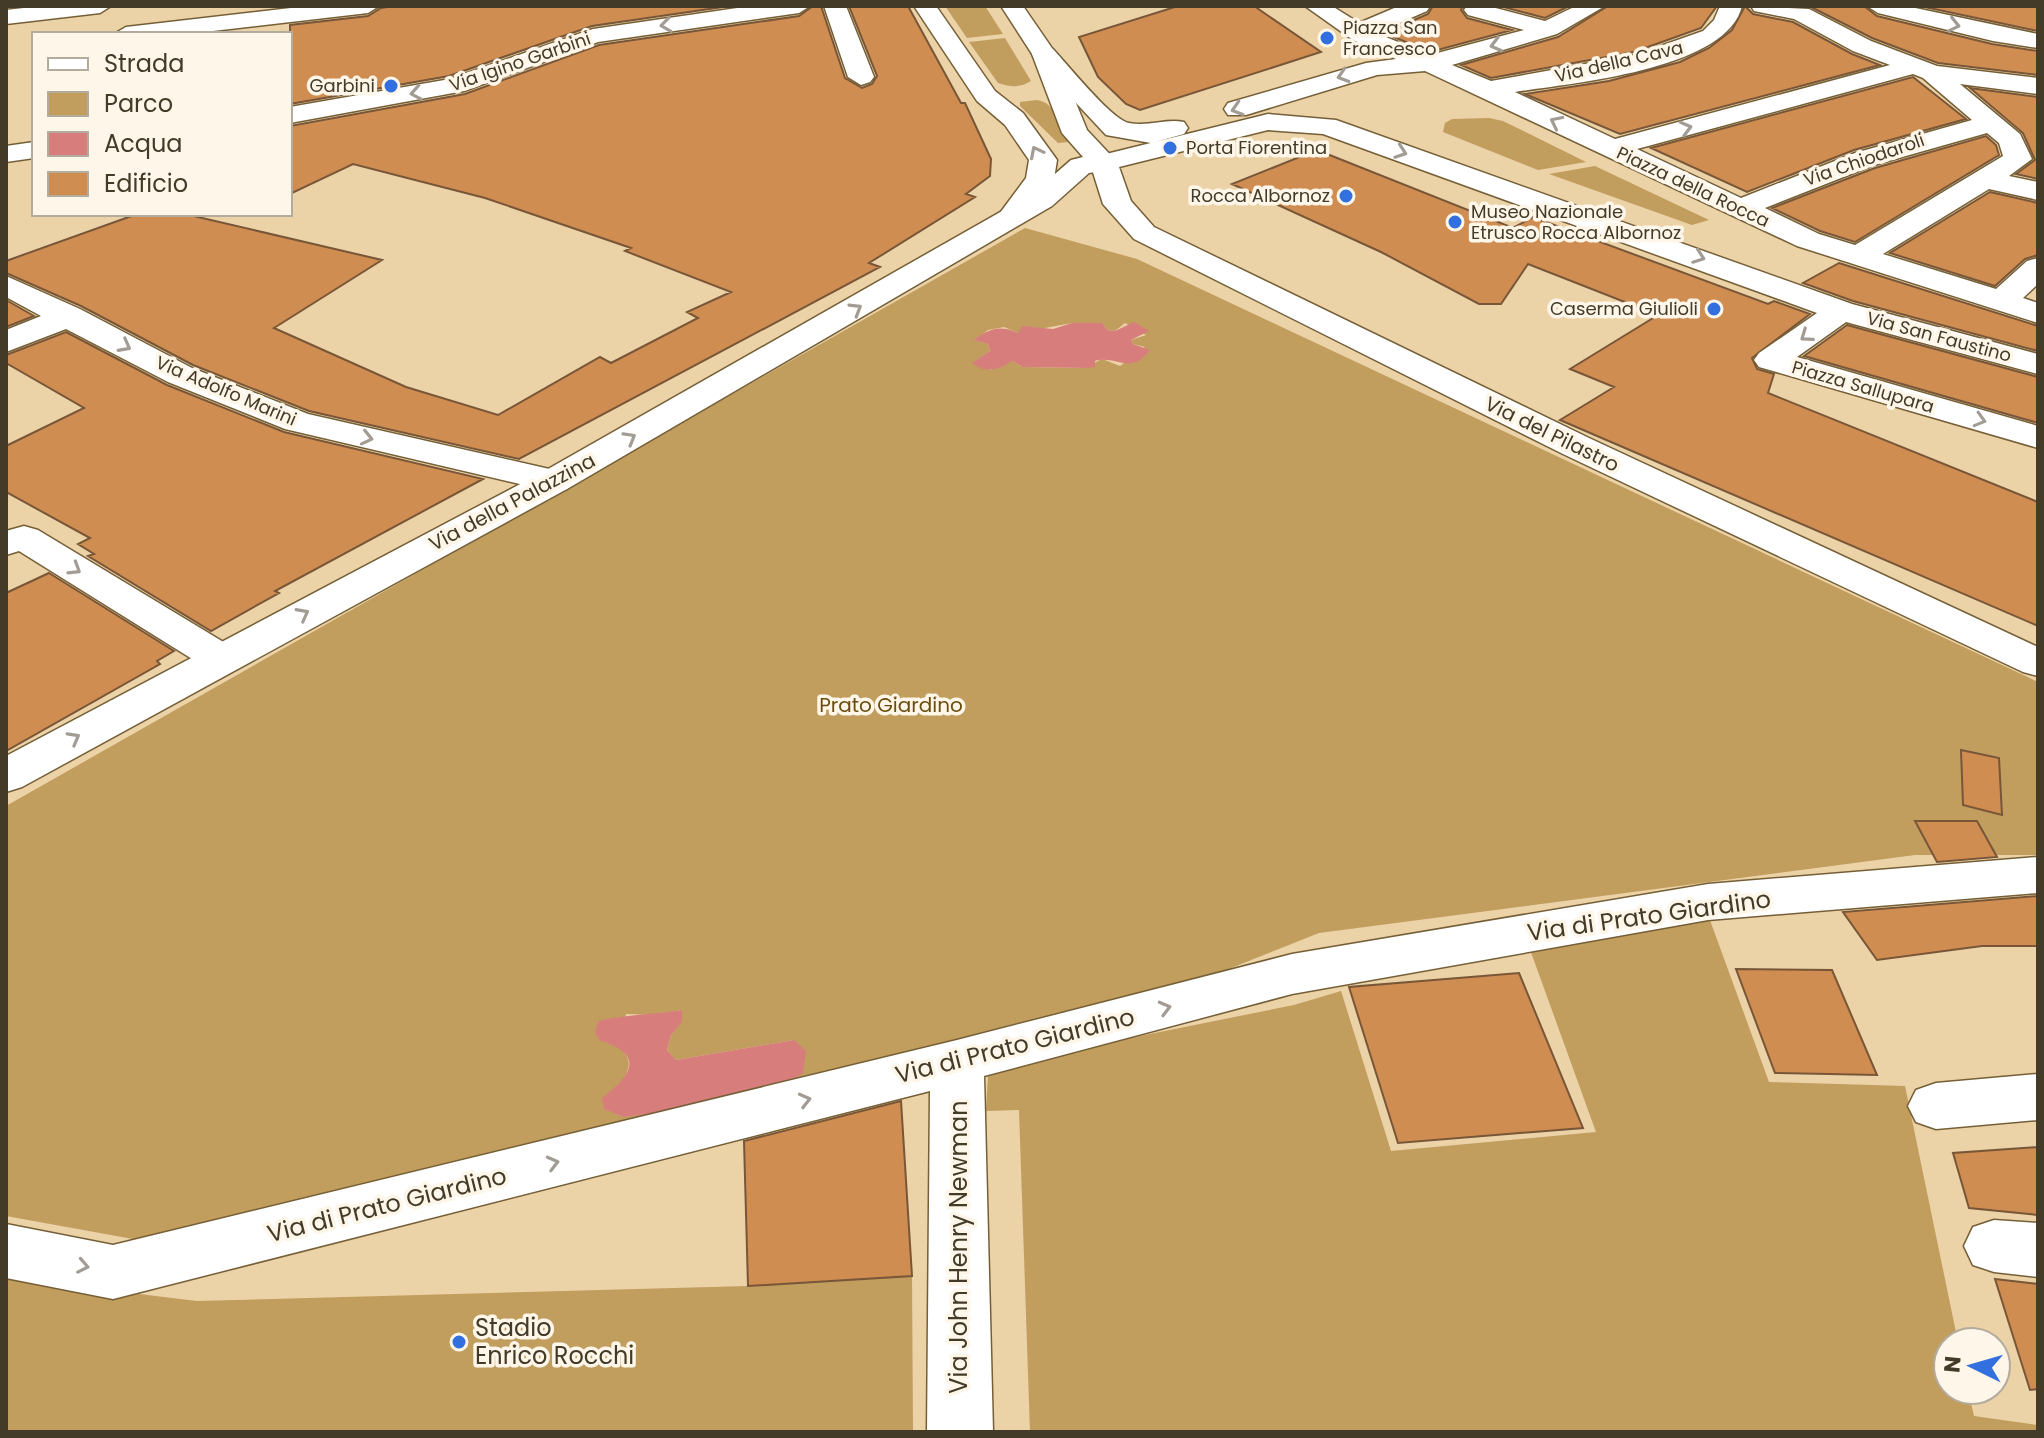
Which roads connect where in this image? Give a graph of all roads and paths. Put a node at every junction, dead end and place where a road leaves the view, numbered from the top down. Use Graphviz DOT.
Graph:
graph roads {
  1 [pos="368,6"];
  2 [pos="799,6"];
  3 [pos="835,6"];
  4 [pos="925,6"];
  5 [pos="937,6"];
  6 [pos="1012,6"];
  7 [pos="1316,6"];
  8 [pos="1419,6"];
  9 [pos="1594,6"];
  10 [pos="1731,6"];
  11 [pos="1762,6"];
  12 [pos="1878,6"];
  13 [pos="1842,8"];
  14 [pos="1476,10"];
  15 [pos="93,14"];
  16 [pos="1801,14"];
  17 [pos="6,17"];
  18 [pos="1549,29"];
  19 [pos="115,32"];
  20 [pos="143,32"];
  21 [pos="1358,32"];
  22 [pos="2038,41"];
  23 [pos="1044,54"];
  24 [pos="1430,63"];
  25 [pos="1922,70"];
  26 [pos="861,77"];
  27 [pos="1312,86"];
  28 [pos="2038,86"];
  29 [pos="1489,89"];
  30 [pos="1058,92"];
  31 [pos="292,115"];
  32 [pos="1994,124"];
  33 [pos="1327,126"];
  34 [pos="1611,148"];
  35 [pos="32,150"];
  36 [pos="6,154"];
  37 [pos="1104,163"];
  38 [pos="1987,180"];
  39 [pos="2038,191"];
  40 [pos="1739,209"];
  41 [pos="1012,217"];
  42 [pos="1808,240"];
  43 [pos="1859,256"];
  44 [pos="2038,267"];
  45 [pos="1747,275"];
  46 [pos="6,285"];
  47 [pos="2001,302"];
  48 [pos="1841,311"];
  49 [pos="2038,313"];
  50 [pos="69,316"];
  51 [pos="6,342"];
  52 [pos="2038,364"];
  53 [pos="2038,437"];
  54 [pos="554,481"];
  55 [pos="6,543"];
  56 [pos="220,658"];
  57 [pos="2038,663"];
  58 [pos="6,776"];
  59 [pos="2038,875"];
  60 [pos="957,1062"];
  61 [pos="2038,1097"];
  62 [pos="1936,1106"];
  63 [pos="6,1251"];
  64 [pos="960,1432"];
  1 -- 20 [label="street"];
  2 -- 31 [label="street, Via Igino Garbini, one-way"];
  3 -- 26 [label="street"];
  41 -- 4 [label="street, Via della Palazzina, one-way"];
  5 -- 30 [label="street"];
  6 -- 23 [label="street"];
  7 -- 21 [label="street"];
  8 -- 21 [label="street"];
  9 -- 18 [label="street"];
  10 -- 29 [label="street, Via della Cava"];
  11 -- 16 [label="street"];
  12 -- 22 [label="street, one-way"];
  13 -- 16 [label="street"];
  14 -- 18 [label="street"];
  15 -- 17 [label="street"];
  15 -- 19 [label="street"];
  16 -- 25 [label="street"];
  18 -- 24 [label="street, one-way"];
  21 -- 24 [label="street, Piazza della Rocca"];
  27 -- 23 [label="street, Piazza della Rocca, one-way"];
  23 -- 30 [label="street"];
  24 -- 27 [label="street, Piazza della Rocca, one-way"];
  24 -- 29 [label="street, Piazza della Rocca"];
  25 -- 28 [label="street"];
  25 -- 32 [label="street"];
  34 -- 25 [label="street, one-way"];
  27 -- 33 [label="street"];
  34 -- 29 [label="street, Piazza della Rocca, one-way"];
  30 -- 37 [label="street"];
  32 -- 38 [label="street"];
  32 -- 40 [label="street, Via Chiodaroli"];
  33 -- 37 [label="street, Via della Palazzina"];
  33 -- 45 [label="street, one-way"];
  34 -- 40 [label="street, Piazza della Rocca"];
  35 -- 36 [label="street"];
  37 -- 41 [label="street, Via della Palazzina"];
  37 -- 57 [label="street, Via del Pilastro"];
  38 -- 39 [label="street"];
  38 -- 43 [label="street"];
  40 -- 42 [label="street, Piazza della Rocca"];
  54 -- 41 [label="street, Via della Palazzina, one-way"];
  42 -- 43 [label="street, Piazza della Rocca"];
  42 -- 45 [label="street"];
  43 -- 47 [label="street, Piazza della Rocca"];
  44 -- 47 [label="street"];
  45 -- 48 [label="street"];
  46 -- 50 [label="street, Via Adolfo Marini"];
  47 -- 49 [label="street, Piazza della Rocca"];
  48 -- 52 [label="street, Via San Faustino"];
  48 -- 53 [label="street, Piazza Sallupara, one-way"];
  50 -- 51 [label="street"];
  50 -- 54 [label="street, Via Adolfo Marini, one-way"];
  56 -- 54 [label="street, Via della Palazzina, one-way"];
  55 -- 56 [label="street, one-way"];
  58 -- 56 [label="street, Via della Palazzina, one-way"];
  60 -- 59 [label="street, Via di Prato Giardino, one-way"];
  63 -- 60 [label="street, Via di Prato Giardino, one-way"];
  60 -- 64 [label="street, Via John Henry Newman"];
  61 -- 62 [label="street"];
}
